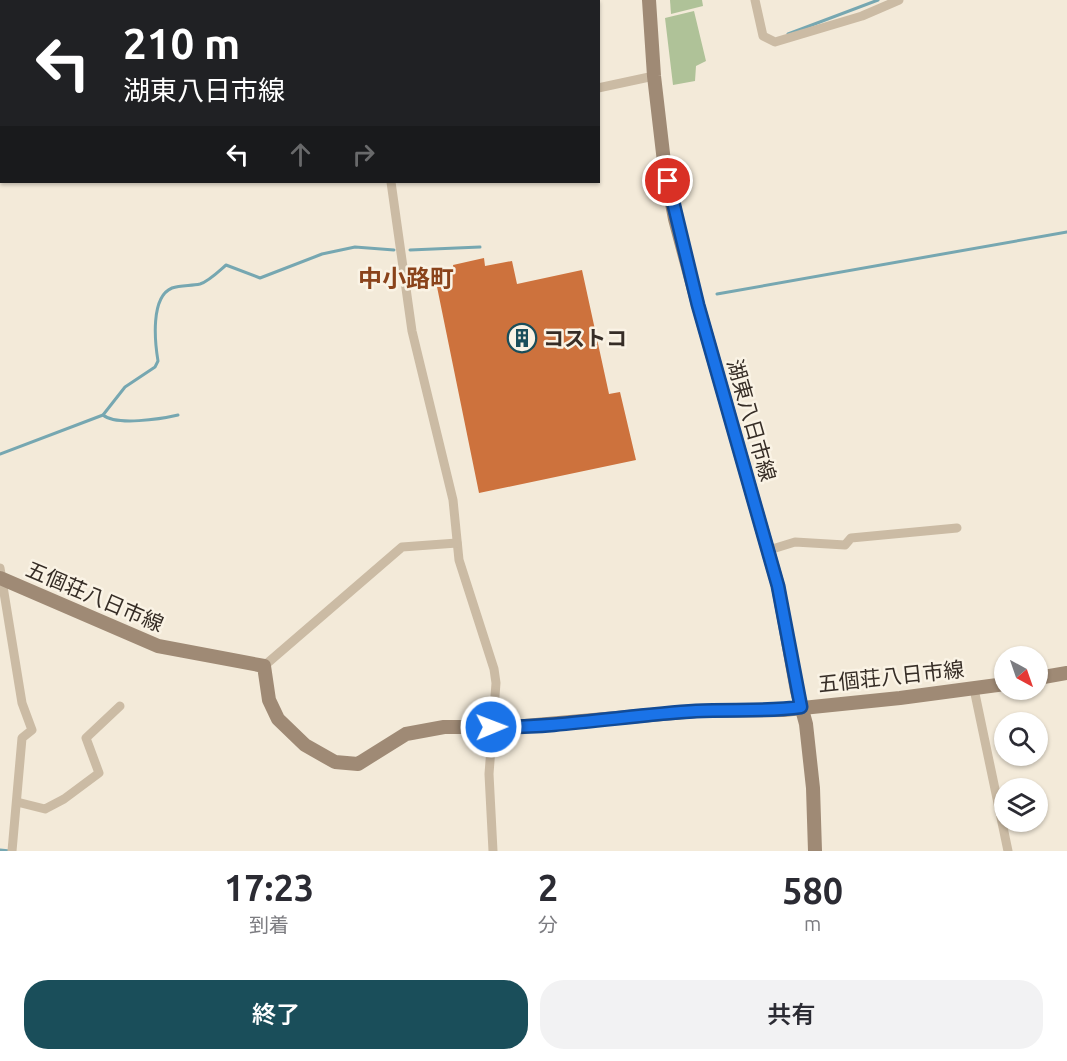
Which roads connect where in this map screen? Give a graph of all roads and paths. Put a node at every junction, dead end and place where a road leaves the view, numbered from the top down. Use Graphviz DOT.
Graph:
graph roads {
  1 [pos="649,0"];
  2 [pos="755,0"];
  3 [pos="899,0"];
  4 [pos="654,76"];
  5 [pos="600,88"];
  6 [pos="391,183"];
  7 [pos="957,528"];
  8 [pos="457,543"];
  9 [pos="769,550"];
  10 [pos="1,575"];
  11 [pos="264,666"];
  12 [pos="1067,673"];
  13 [pos="1048,676"];
  14 [pos="994,686"];
  15 [pos="974,689"];
  16 [pos="120,706"];
  17 [pos="801,707"];
  18 [pos="491,727"];
  19 [pos="17,802"];
  20 [pos="12,850"];
  21 [pos="493,851"];
  22 [pos="815,851"];
  23 [pos="1008,851"];
  1 -- 4 [label="main road, 湖東八日市線"];
  2 -- 3 [label="street"];
  4 -- 5 [label="street"];
  4 -- 9 [label="main road, 湖東八日市線"];
  6 -- 8 [label="street"];
  7 -- 9 [label="street"];
  8 -- 11 [label="street"];
  8 -- 18 [label="street"];
  9 -- 17 [label="main road, 湖東八日市線"];
  10 -- 11 [label="main road, 五個荘八日市線"];
  10 -- 19 [label="street"];
  11 -- 18 [label="main road, 五個荘八日市線"];
  12 -- 13 [label="main road"];
  14 -- 15 [label="main road, 五個荘八日市線"];
  15 -- 17 [label="main road, 五個荘八日市線"];
  15 -- 23 [label="street"];
  16 -- 19 [label="street"];
  17 -- 18 [label="main road, 五個荘八日市線"];
  17 -- 22 [label="main road, 湖東八日市線"];
  18 -- 21 [label="street"];
  19 -- 20 [label="street"];
}
